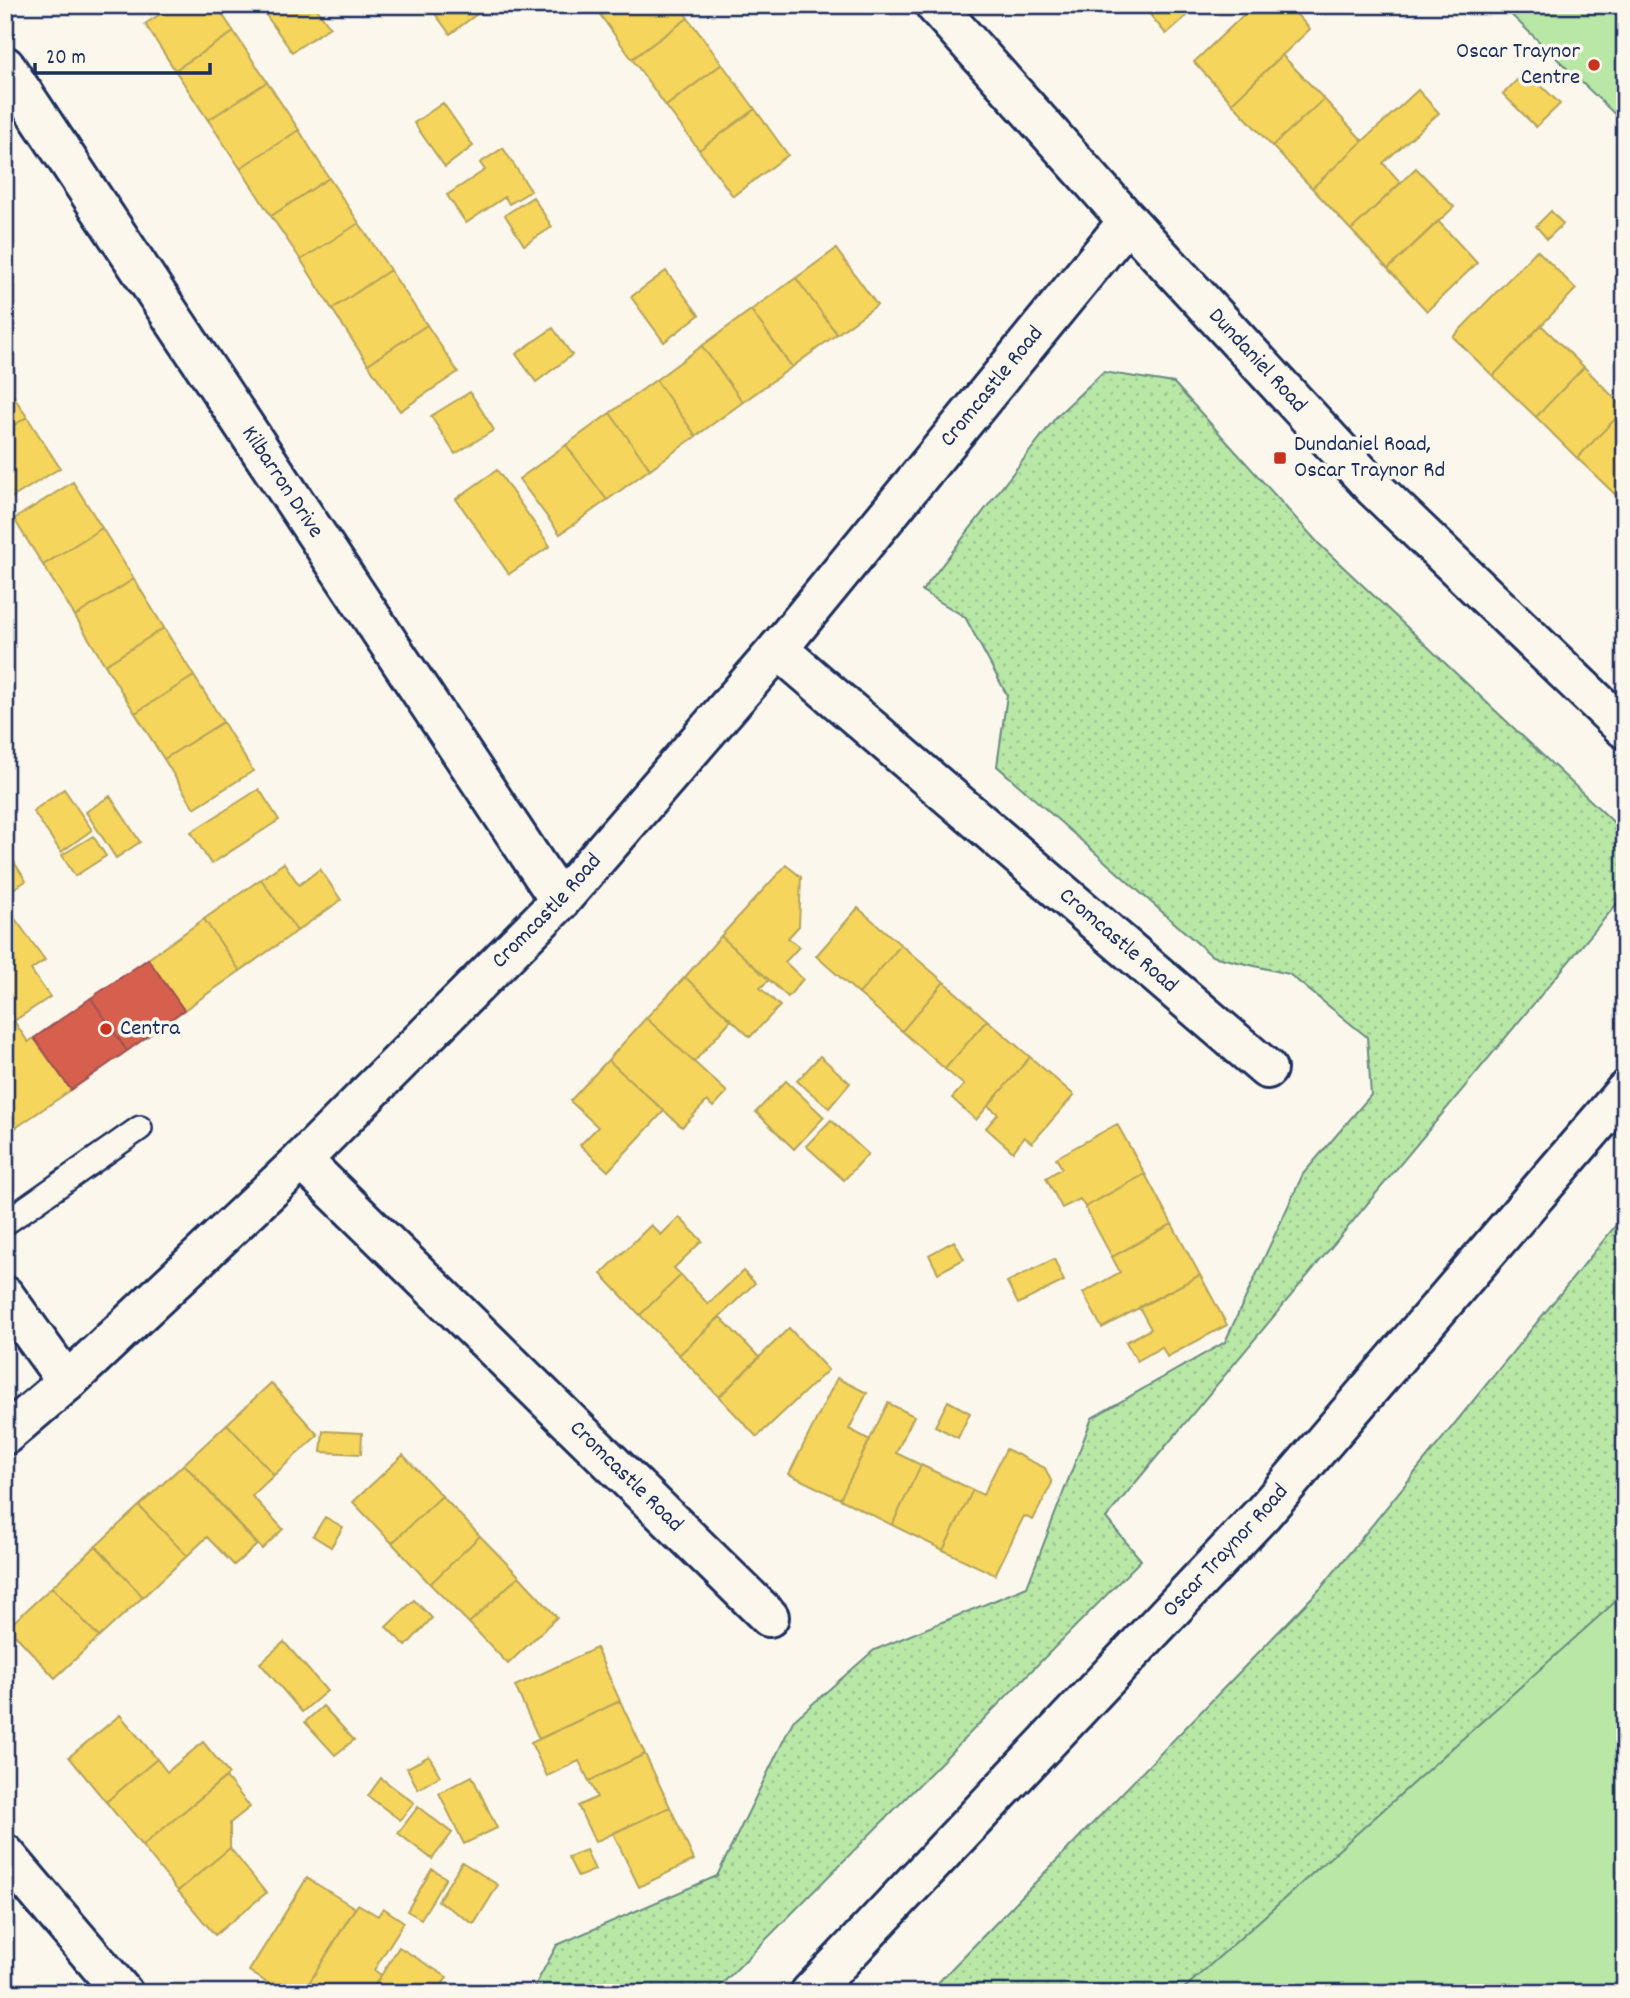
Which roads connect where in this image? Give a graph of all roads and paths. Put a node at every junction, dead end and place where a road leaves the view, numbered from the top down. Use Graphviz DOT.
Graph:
graph roads {
  1 [pos="935,5"];
  2 [pos="5,65"];
  3 [pos="1128,221"];
  4 [pos="778,649"];
  5 [pos="1625,729"];
  6 [pos="560,901"];
  7 [pos="1266,1069"];
  8 [pos="1625,1091"];
  9 [pos="140,1128"];
  10 [pos="302,1160"];
  11 [pos="5,1223"];
  12 [pos="5,1296"];
  13 [pos="67,1382"];
  14 [pos="5,1436"];
  15 [pos="769,1617"];
  16 [pos="5,1854"];
  17 [pos="123,1993"];
  18 [pos="810,1993"];
  1 -- 3 [label="street, Dundaniel Road"];
  2 -- 6 [label="street, Kilbarron Drive"];
  3 -- 4 [label="street, Cromcastle Road"];
  3 -- 5 [label="street, Dundaniel Road"];
  4 -- 6 [label="street, Cromcastle Road"];
  4 -- 7 [label="street, Cromcastle Road"];
  6 -- 10 [label="street, Cromcastle Road"];
  8 -- 18 [label="street, Oscar Traynor Road"];
  9 -- 11 [label="lane"];
  10 -- 13 [label="street, Cromcastle Road"];
  10 -- 15 [label="street, Cromcastle Road"];
  12 -- 13 [label="street"];
  13 -- 14 [label="street, Cromcastle Road"];
  16 -- 17 [label="street"];
}
